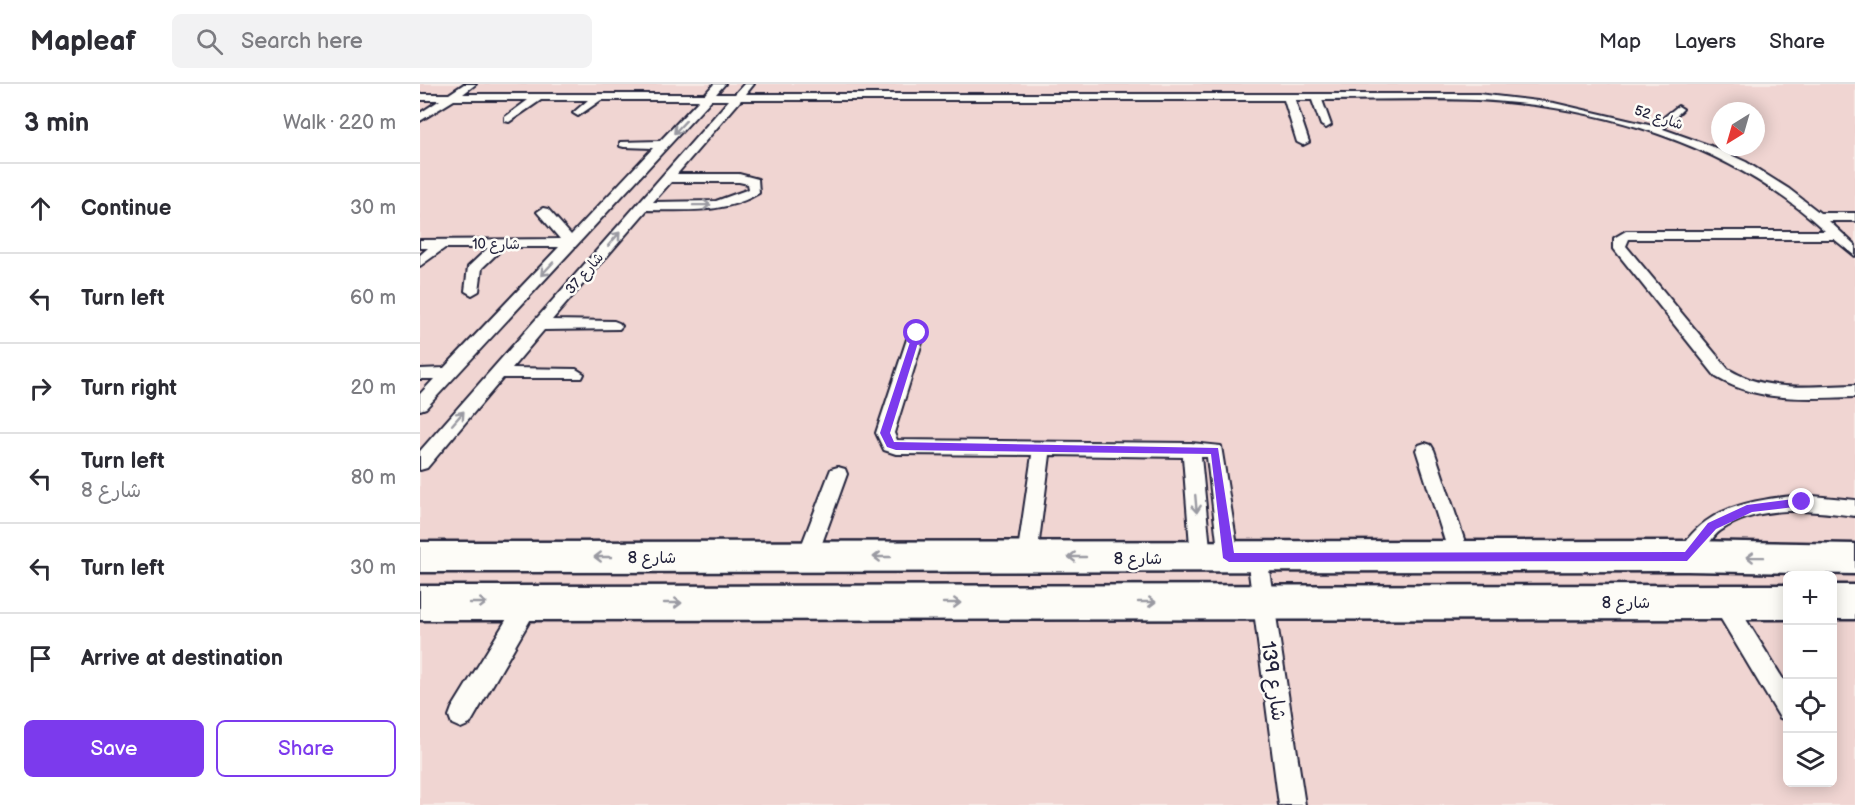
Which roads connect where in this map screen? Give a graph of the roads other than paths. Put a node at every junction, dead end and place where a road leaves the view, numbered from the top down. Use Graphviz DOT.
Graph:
graph roads {
  1 [pos="437,84"];
  2 [pos="471,84"];
  3 [pos="529,84"];
  4 [pos="596,84"];
  5 [pos="720,84"];
  6 [pos="749,84"];
  7 [pos="895,84"];
  8 [pos="932,84"];
  9 [pos="1045,84"];
  10 [pos="1260,84"];
  11 [pos="420,96"];
  12 [pos="452,97"];
  13 [pos="511,97"];
  14 [pos="539,97"];
  15 [pos="580,97"];
  16 [pos="598,97"];
  17 [pos="708,97"];
  18 [pos="737,97"];
  19 [pos="887,98"];
  20 [pos="926,98"];
  21 [pos="1041,98"];
  22 [pos="1265,98"];
  23 [pos="1289,98"];
  24 [pos="1316,98"];
  25 [pos="1678,110"];
  26 [pos="578,113"];
  27 [pos="420,118"];
  28 [pos="509,119"];
  29 [pos="1326,125"];
  30 [pos="1655,130"];
  31 [pos="1302,142"];
  32 [pos="624,144"];
  33 [pos="664,145"];
  34 [pos="667,178"];
  35 [pos="643,206"];
  36 [pos="543,212"];
  37 [pos="1820,218"];
  38 [pos="1855,218"];
  39 [pos="1837,235"];
  40 [pos="571,243"];
  41 [pos="420,244"];
  42 [pos="441,244"];
  43 [pos="500,244"];
  44 [pos="1855,252"];
  45 [pos="420,262"];
  46 [pos="472,291"];
  47 [pos="539,325"];
  48 [pos="614,326"];
  49 [pos="917,333"];
  50 [pos="449,373"];
  51 [pos="498,373"];
  52 [pos="420,374"];
  53 [pos="576,374"];
  54 [pos="1855,391"];
  55 [pos="420,404"];
  56 [pos="1042,449"];
  57 [pos="1191,450"];
  58 [pos="1425,450"];
  59 [pos="420,463"];
  60 [pos="838,474"];
  61 [pos="1855,508"];
  62 [pos="1687,556"];
  63 [pos="420,557"];
  64 [pos="807,557"];
  65 [pos="1027,557"];
  66 [pos="1229,557"];
  67 [pos="1460,557"];
  68 [pos="1855,559"];
  69 [pos="1262,602"];
  70 [pos="1723,602"];
  71 [pos="1783,602"];
  72 [pos="1837,602"];
  73 [pos="1855,602"];
  74 [pos="420,603"];
  75 [pos="529,603"];
  76 [pos="1783,702"];
  77 [pos="461,716"];
  78 [pos="1292,805"];
  1 -- 11 [label="lane"];
  2 -- 12 [label="lane"];
  3 -- 13 [label="lane"];
  4 -- 15 [label="lane"];
  5 -- 17 [label="lane, شارع 37"];
  6 -- 18 [label="lane, شارع 37"];
  7 -- 19 [label="lane"];
  8 -- 20 [label="lane"];
  9 -- 21 [label="lane"];
  10 -- 22 [label="lane"];
  11 -- 12 [label="lane, شارع 52"];
  12 -- 13 [label="lane, شارع 52"];
  12 -- 27 [label="lane"];
  13 -- 14 [label="lane, شارع 52"];
  14 -- 15 [label="lane, شارع 52"];
  14 -- 28 [label="lane"];
  15 -- 16 [label="lane, شارع 52"];
  16 -- 17 [label="lane, شارع 52"];
  16 -- 26 [label="lane"];
  17 -- 18 [label="lane, شارع 52"];
  17 -- 33 [label="lane, شارع 37, one-way"];
  18 -- 19 [label="lane, شارع 52"];
  18 -- 34 [label="lane, شارع 37"];
  19 -- 20 [label="lane, شارع 52"];
  20 -- 21 [label="lane, شارع 52"];
  21 -- 22 [label="lane, شارع 52"];
  22 -- 23 [label="lane, شارع 52"];
  23 -- 24 [label="lane, شارع 52"];
  23 -- 31 [label="lane"];
  24 -- 29 [label="lane"];
  24 -- 30 [label="lane, شارع 52"];
  25 -- 30 [label="lane"];
  30 -- 37 [label="lane, شارع 52"];
  32 -- 33 [label="lane"];
  33 -- 40 [label="lane, شارع 37"];
  34 -- 35 [label="lane, شارع 37"];
  35 -- 34 [label="lane, one-way"];
  47 -- 35 [label="lane, شارع 37, one-way"];
  36 -- 40 [label="lane"];
  37 -- 38 [label="lane"];
  37 -- 39 [label="lane, شارع 52"];
  39 -- 44 [label="lane, شارع 52"];
  39 -- 54 [label="lane"];
  40 -- 43 [label="lane, شارع 10"];
  40 -- 50 [label="lane, شارع 37, one-way"];
  41 -- 42 [label="lane, شارع 10"];
  42 -- 43 [label="lane, شارع 10"];
  42 -- 45 [label="lane"];
  43 -- 46 [label="lane"];
  47 -- 48 [label="lane"];
  47 -- 51 [label="lane, شارع 37"];
  49 -- 56 [label="lane"];
  50 -- 52 [label="lane"];
  50 -- 55 [label="lane, شارع 37"];
  51 -- 53 [label="lane"];
  59 -- 51 [label="lane, شارع 37, one-way"];
  56 -- 57 [label="lane"];
  56 -- 65 [label="lane"];
  57 -- 66 [label="lane, one-way"];
  57 -- 66 [label="lane"];
  58 -- 67 [label="lane"];
  60 -- 64 [label="lane"];
  61 -- 62 [label="lane"];
  62 -- 67 [label="street, شارع 8"];
  68 -- 62 [label="street, شارع 8, one-way"];
  64 -- 63 [label="street, شارع 8, one-way"];
  65 -- 64 [label="street, شارع 8, one-way"];
  66 -- 65 [label="street, شارع 8, one-way"];
  66 -- 67 [label="street, شارع 8"];
  66 -- 69 [label="lane, شارع 139"];
  69 -- 70 [label="street, شارع 8"];
  75 -- 69 [label="street, شارع 8, one-way"];
  69 -- 78 [label="lane, شارع 139"];
  70 -- 71 [label="street, شارع 8"];
  70 -- 76 [label="lane"];
  72 -- 73 [label="street"];
  74 -- 75 [label="street, شارع 8, one-way"];
  75 -- 77 [label="lane"];
}
